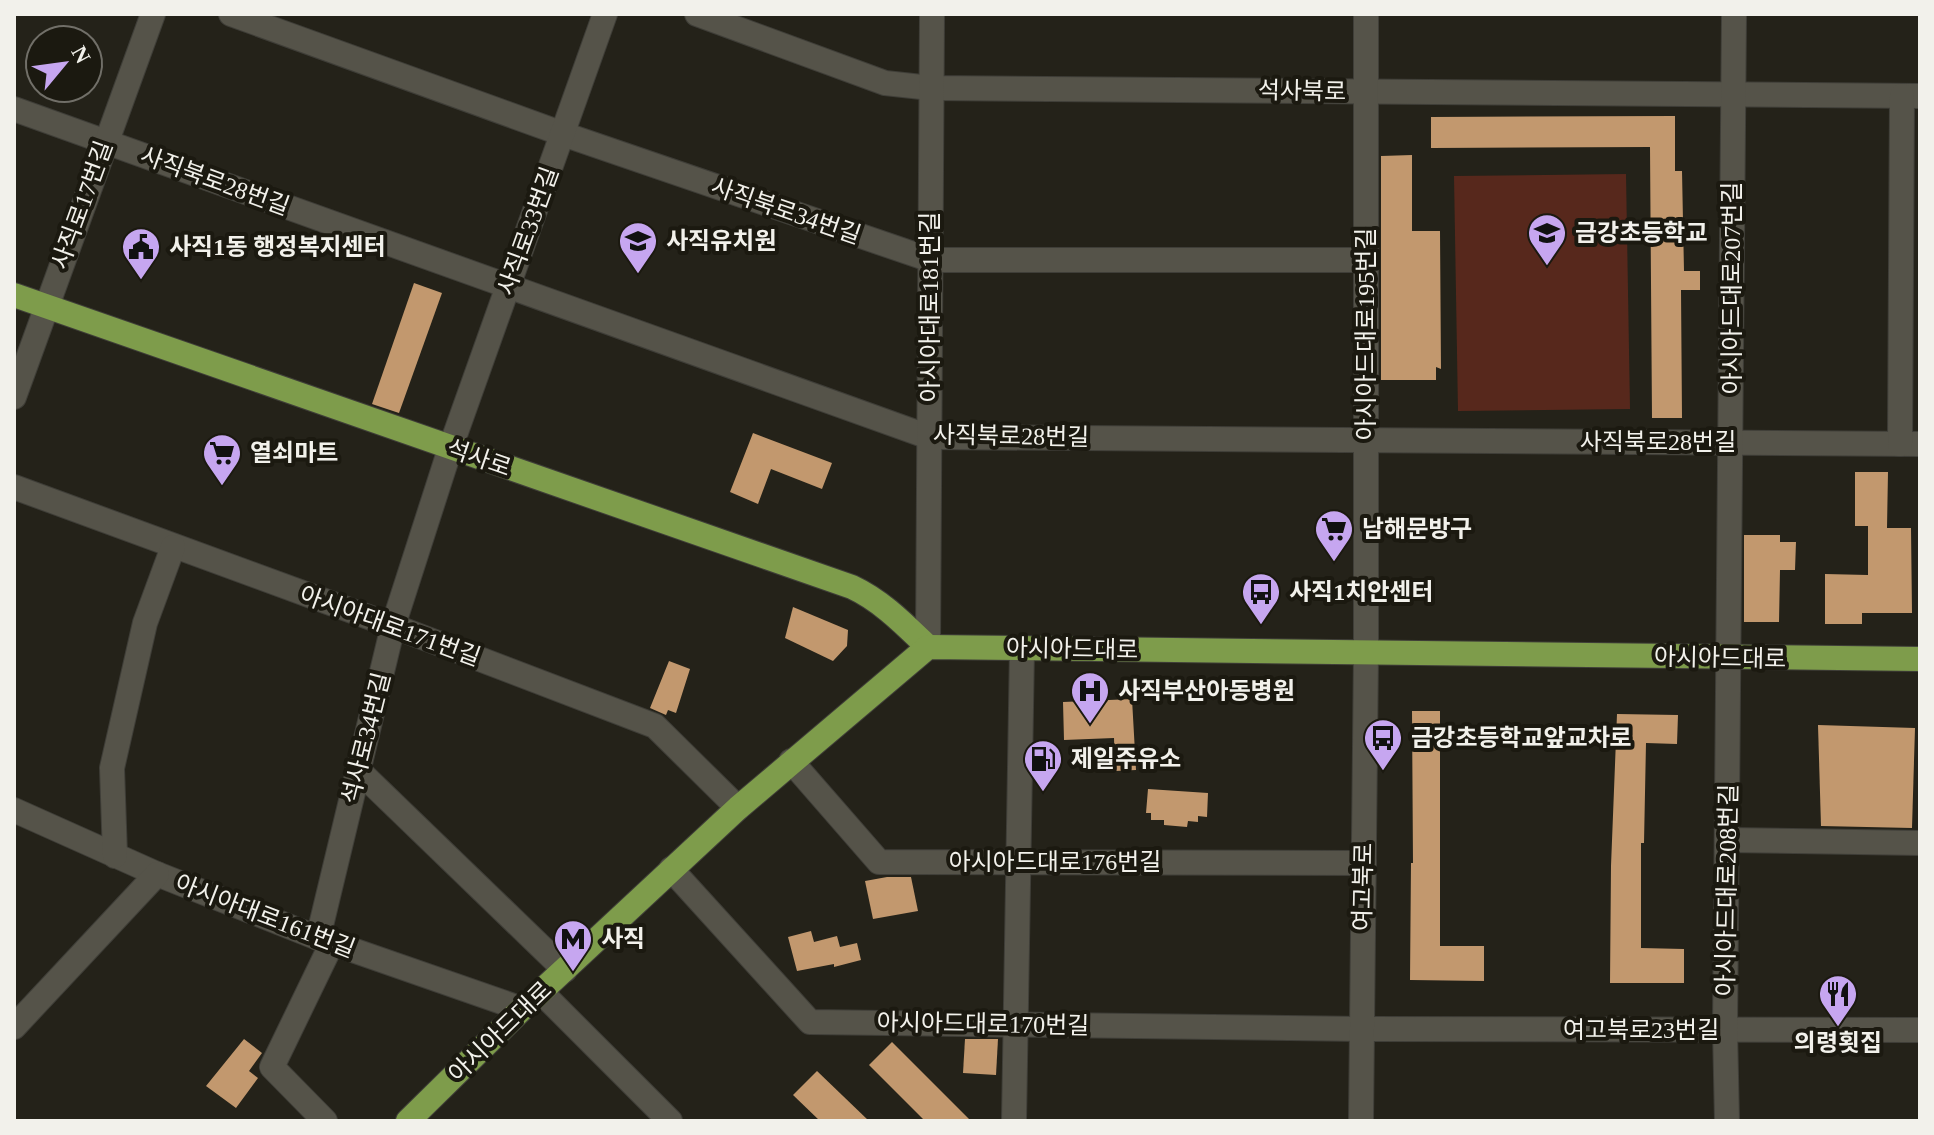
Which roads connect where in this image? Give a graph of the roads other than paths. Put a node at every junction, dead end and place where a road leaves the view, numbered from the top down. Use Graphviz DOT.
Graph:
graph roads {
  1 [pos="153,14"];
  2 [pos="231,14"];
  3 [pos="605,14"];
  4 [pos="697,14"];
  5 [pos="932,14"];
  6 [pos="1366,14"];
  7 [pos="1734,14"];
  8 [pos="931,88"];
  9 [pos="1366,92"];
  10 [pos="1733,95"];
  11 [pos="1911,96"];
  12 [pos="14,109"];
  13 [pos="563,134"];
  14 [pos="106,142"];
  15 [pos="931,260"];
  16 [pos="1366,260"];
  17 [pos="508,286"];
  18 [pos="14,295"];
  19 [pos="45,307"];
  20 [pos="14,397"];
  21 [pos="929,437"];
  22 [pos="1366,440"];
  23 [pos="1730,443"];
  24 [pos="1910,444"];
  25 [pos="450,449"];
  26 [pos="14,487"];
  27 [pos="173,547"];
  28 [pos="393,626"];
  29 [pos="928,647"];
  30 [pos="1022,649"];
  31 [pos="1366,653"];
  32 [pos="1729,658"];
  33 [pos="1920,659"];
  34 [pos="791,761"];
  35 [pos="358,770"];
  36 [pos="738,808"];
  37 [pos="14,810"];
  38 [pos="1727,840"];
  39 [pos="1920,843"];
  40 [pos="115,856"];
  41 [pos="1018,862"];
  42 [pos="1364,863"];
  43 [pos="671,869"];
  44 [pos="157,874"];
  45 [pos="325,940"];
  46 [pos="565,970"];
  47 [pos="541,992"];
  48 [pos="522,1009"];
  49 [pos="1015,1025"];
  50 [pos="14,1027"];
  51 [pos="1362,1029"];
  52 [pos="1725,1030"];
  53 [pos="1920,1030"];
  54 [pos="325,1121"];
  55 [pos="408,1121"];
  56 [pos="670,1121"];
  57 [pos="1014,1121"];
  58 [pos="1361,1121"];
  59 [pos="1727,1121"];
  1 -- 14 [label="street, 사직로17번길"];
  2 -- 13 [label="street, 사직북로34번길"];
  3 -- 13 [label="street, 사직로33번길"];
  4 -- 8 [label="street, 석사북로"];
  5 -- 8 [label="street, 아시아대로181번길"];
  6 -- 9 [label="street, 아시아드대로195번길"];
  7 -- 10 [label="street, 아시아드대로207번길"];
  8 -- 9 [label="street, 석사북로"];
  8 -- 15 [label="street, 아시아대로181번길"];
  9 -- 10 [label="street, 석사북로"];
  9 -- 16 [label="street, 아시아드대로195번길"];
  10 -- 11 [label="street, 석사북로"];
  10 -- 23 [label="street, 아시아드대로207번길"];
  11 -- 24 [label="street"];
  12 -- 14 [label="street, 사직북로28번길"];
  13 -- 15 [label="street, 사직북로34번길"];
  13 -- 17 [label="street, 사직로33번길"];
  14 -- 17 [label="street, 사직북로28번길"];
  14 -- 19 [label="street, 사직로17번길"];
  15 -- 16 [label="street, 사직북로34번길"];
  15 -- 21 [label="street, 아시아대로181번길"];
  16 -- 22 [label="street, 아시아드대로195번길"];
  17 -- 21 [label="street, 사직북로28번길"];
  17 -- 25 [label="street, 사직로33번길"];
  18 -- 19 [label="main road, 석사로"];
  19 -- 20 [label="street, 사직로17번길"];
  19 -- 25 [label="main road, 석사로"];
  21 -- 22 [label="street, 사직북로28번길"];
  21 -- 29 [label="street, 아시아대로181번길"];
  22 -- 23 [label="street, 사직북로28번길"];
  22 -- 31 [label="street, 아시아드대로195번길"];
  23 -- 24 [label="street, 사직북로28번길"];
  23 -- 32 [label="street, 아시아드대로207번길"];
  25 -- 28 [label="street, 석사로34번길"];
  25 -- 29 [label="main road, 석사로"];
  26 -- 27 [label="street, 아시아대로171번길"];
  27 -- 28 [label="street, 아시아대로171번길"];
  27 -- 40 [label="street"];
  28 -- 35 [label="street, 석사로34번길"];
  28 -- 36 [label="street, 아시아대로171번길"];
  29 -- 30 [label="main road, 아시아드대로"];
  29 -- 34 [label="main road, 아시아드대로"];
  30 -- 31 [label="main road, 아시아드대로"];
  30 -- 41 [label="street"];
  31 -- 32 [label="main road, 아시아드대로"];
  31 -- 42 [label="street, 여고북로"];
  32 -- 33 [label="main road, 아시아드대로"];
  32 -- 38 [label="street, 아시아드대로208번길"];
  34 -- 36 [label="main road, 아시아드대로"];
  34 -- 41 [label="street, 아시아드대로176번길"];
  35 -- 45 [label="street, 석사로34번길"];
  35 -- 46 [label="street"];
  36 -- 43 [label="main road, 아시아드대로"];
  37 -- 40 [label="street, 아시아대로161번길"];
  38 -- 39 [label="street"];
  38 -- 52 [label="street, 아시아드대로208번길"];
  40 -- 44 [label="street, 아시아대로161번길"];
  41 -- 42 [label="street, 아시아드대로176번길"];
  41 -- 49 [label="street"];
  42 -- 51 [label="street, 여고북로"];
  43 -- 46 [label="main road, 아시아드대로"];
  43 -- 49 [label="street, 아시아드대로170번길"];
  44 -- 45 [label="street, 아시아대로161번길"];
  44 -- 50 [label="street"];
  45 -- 48 [label="street, 아시아대로161번길"];
  45 -- 54 [label="street, 석사로34번길"];
  46 -- 47 [label="main road, 아시아드대로"];
  47 -- 48 [label="main road, 아시아드대로"];
  47 -- 56 [label="street"];
  48 -- 55 [label="main road, 아시아드대로"];
  49 -- 51 [label="street, 아시아드대로170번길"];
  49 -- 57 [label="street"];
  51 -- 52 [label="street, 여고북로23번길"];
  51 -- 58 [label="street, 여고북로"];
  52 -- 53 [label="street, 여고북로23번길"];
  52 -- 59 [label="street, 아시아드대로208번길"];
}
